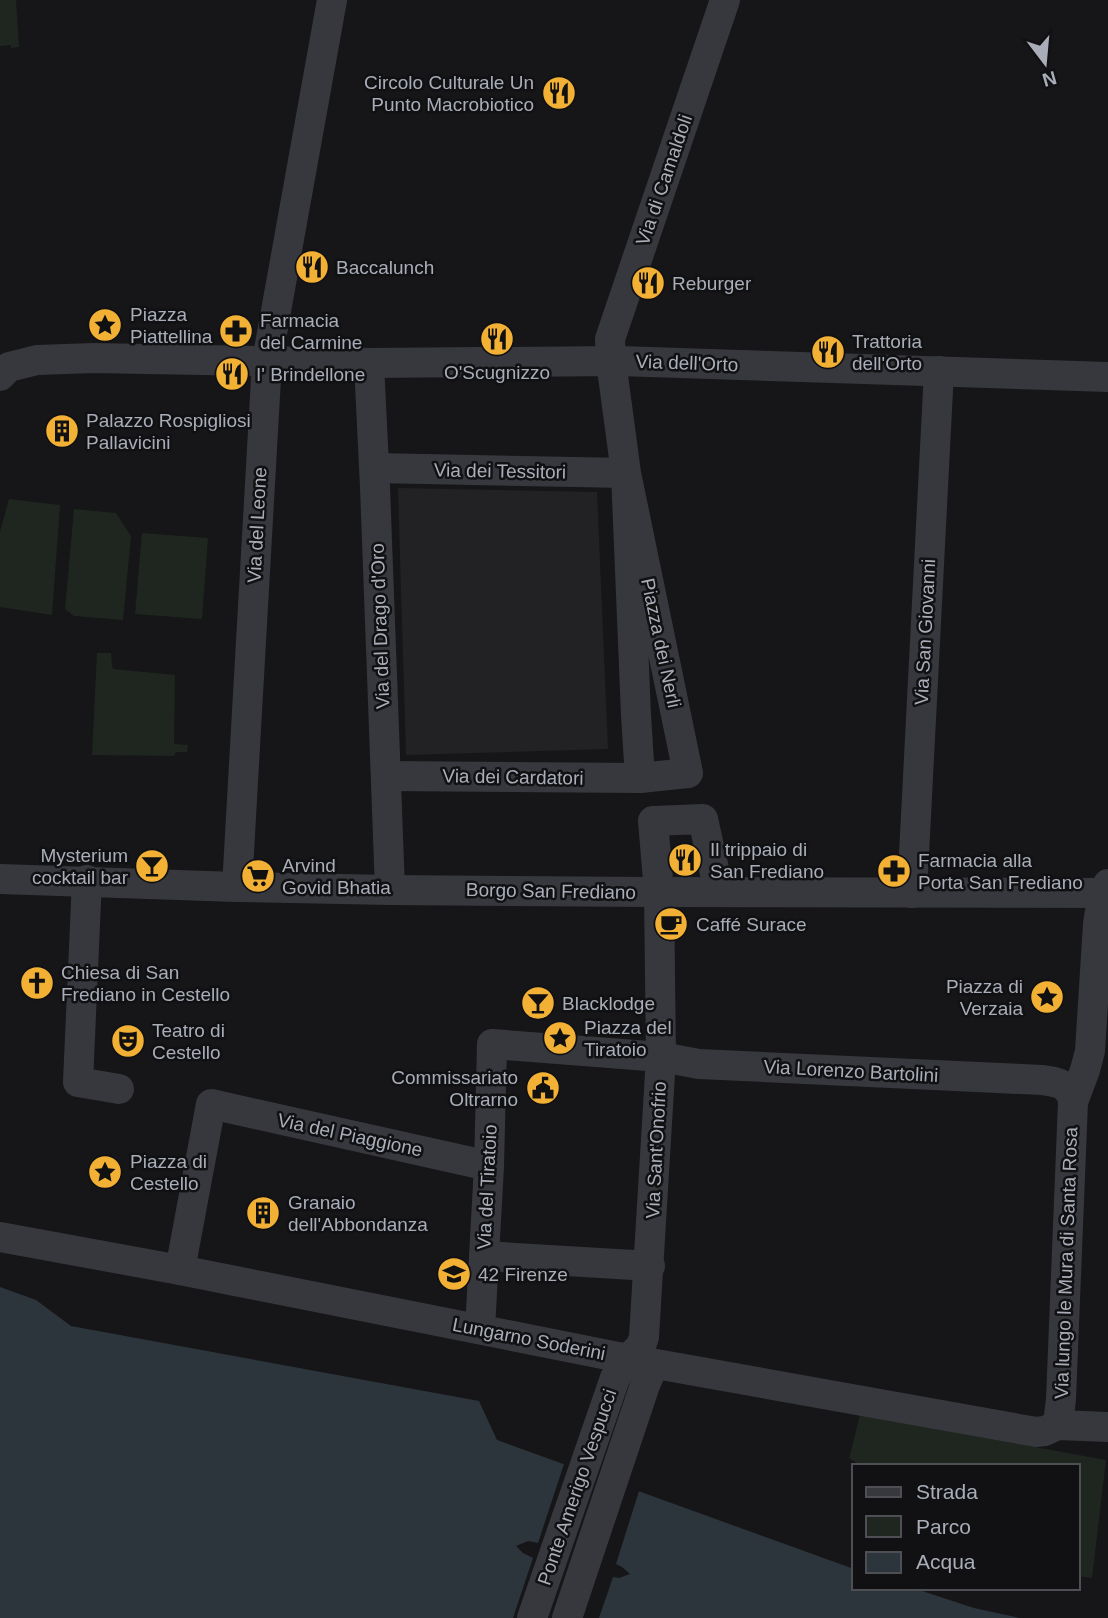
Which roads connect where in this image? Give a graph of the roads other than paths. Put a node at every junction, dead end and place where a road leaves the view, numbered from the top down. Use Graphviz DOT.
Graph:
graph roads {
  1 [pos="332,0"];
  2 [pos="725,0"];
  3 [pos="267,361"];
  4 [pos="611,361"];
  5 [pos="369,363"];
  6 [pos="939,372"];
  7 [pos="0,376"];
  8 [pos="1108,377"];
  9 [pos="374,468"];
  10 [pos="626,473"];
  11 [pos="386,776"];
  12 [pos="644,778"];
  13 [pos="653,821"];
  14 [pos="0,878"];
  15 [pos="87,880"];
  16 [pos="237,887"];
  17 [pos="390,890"];
  18 [pos="1106,890"];
  19 [pos="659,892"];
  20 [pos="719,892"];
  21 [pos="912,893"];
  22 [pos="661,1057"];
  23 [pos="119,1089"];
  24 [pos="1073,1102"];
  25 [pos="489,1166"];
  26 [pos="0,1237"];
  27 [pos="484,1256"];
  28 [pos="650,1266"];
  29 [pos="180,1270"];
  30 [pos="480,1329"];
  31 [pos="635,1373"];
  32 [pos="1058,1425"];
  33 [pos="1108,1427"];
  34 [pos="533,1618"];
  35 [pos="567,1618"];
  1 -- 3 [label="street, Via del Leone"];
  2 -- 4 [label="street, Via di Camaldoli"];
  3 -- 5 [label="street, Via dell'Orto"];
  3 -- 7 [label="street"];
  3 -- 16 [label="street, Via del Leone"];
  4 -- 5 [label="street, Via dell'Orto"];
  4 -- 6 [label="street, Via dell'Orto"];
  4 -- 10 [label="street, Piazza dei Nerli"];
  5 -- 9 [label="street, Via del Drago d'Oro"];
  6 -- 8 [label="street, Via dell'Orto"];
  6 -- 21 [label="street, Via San Giovanni"];
  9 -- 10 [label="street, Via dei Tessitori"];
  9 -- 11 [label="street, Via del Drago d'Oro"];
  10 -- 12 [label="street, Piazza dei Nerli"];
  10 -- 12 [label="street, Piazza dei Nerli"];
  11 -- 12 [label="street, Via dei Cardatori"];
  11 -- 17 [label="street, Via del Drago d'Oro"];
  12 -- 13 [label="street, Piazza dei Nerli"];
  13 -- 19 [label="street, Piazza dei Nerli"];
  13 -- 20 [label="street"];
  14 -- 15 [label="street, Borgo San Frediano"];
  15 -- 16 [label="street, Borgo San Frediano"];
  15 -- 23 [label="street"];
  16 -- 17 [label="street, Borgo San Frediano"];
  17 -- 19 [label="street, Borgo San Frediano"];
  18 -- 21 [label="street, Borgo San Frediano"];
  18 -- 24 [label="street, Via lungo le Mura di Santa Rosa"];
  19 -- 20 [label="street, Borgo San Frediano"];
  19 -- 22 [label="street, Via Sant'Onofrio"];
  20 -- 21 [label="street, Borgo San Frediano"];
  22 -- 24 [label="street, Via Lorenzo Bartolini"];
  22 -- 25 [label="street, Via del Tiratoio"];
  22 -- 28 [label="street, Via Sant'Onofrio"];
  24 -- 32 [label="street, Via lungo le Mura di Santa Rosa"];
  25 -- 27 [label="street, Via del Tiratoio"];
  25 -- 29 [label="street, Via del Piaggione"];
  26 -- 29 [label="street, Lungarno Soderini"];
  27 -- 28 [label="street"];
  27 -- 30 [label="street, Via del Tiratoio"];
  28 -- 31 [label="street, Via Sant'Onofrio"];
  29 -- 30 [label="street, Lungarno Soderini"];
  30 -- 31 [label="street, Lungarno Soderini"];
  31 -- 32 [label="street, Lungarno Soderini"];
  31 -- 34 [label="street, Ponte Amerigo Vespucci"];
  31 -- 35 [label="street, Ponte Amerigo Vespucci"];
  32 -- 33 [label="street, Lungarno Soderini"];
}
